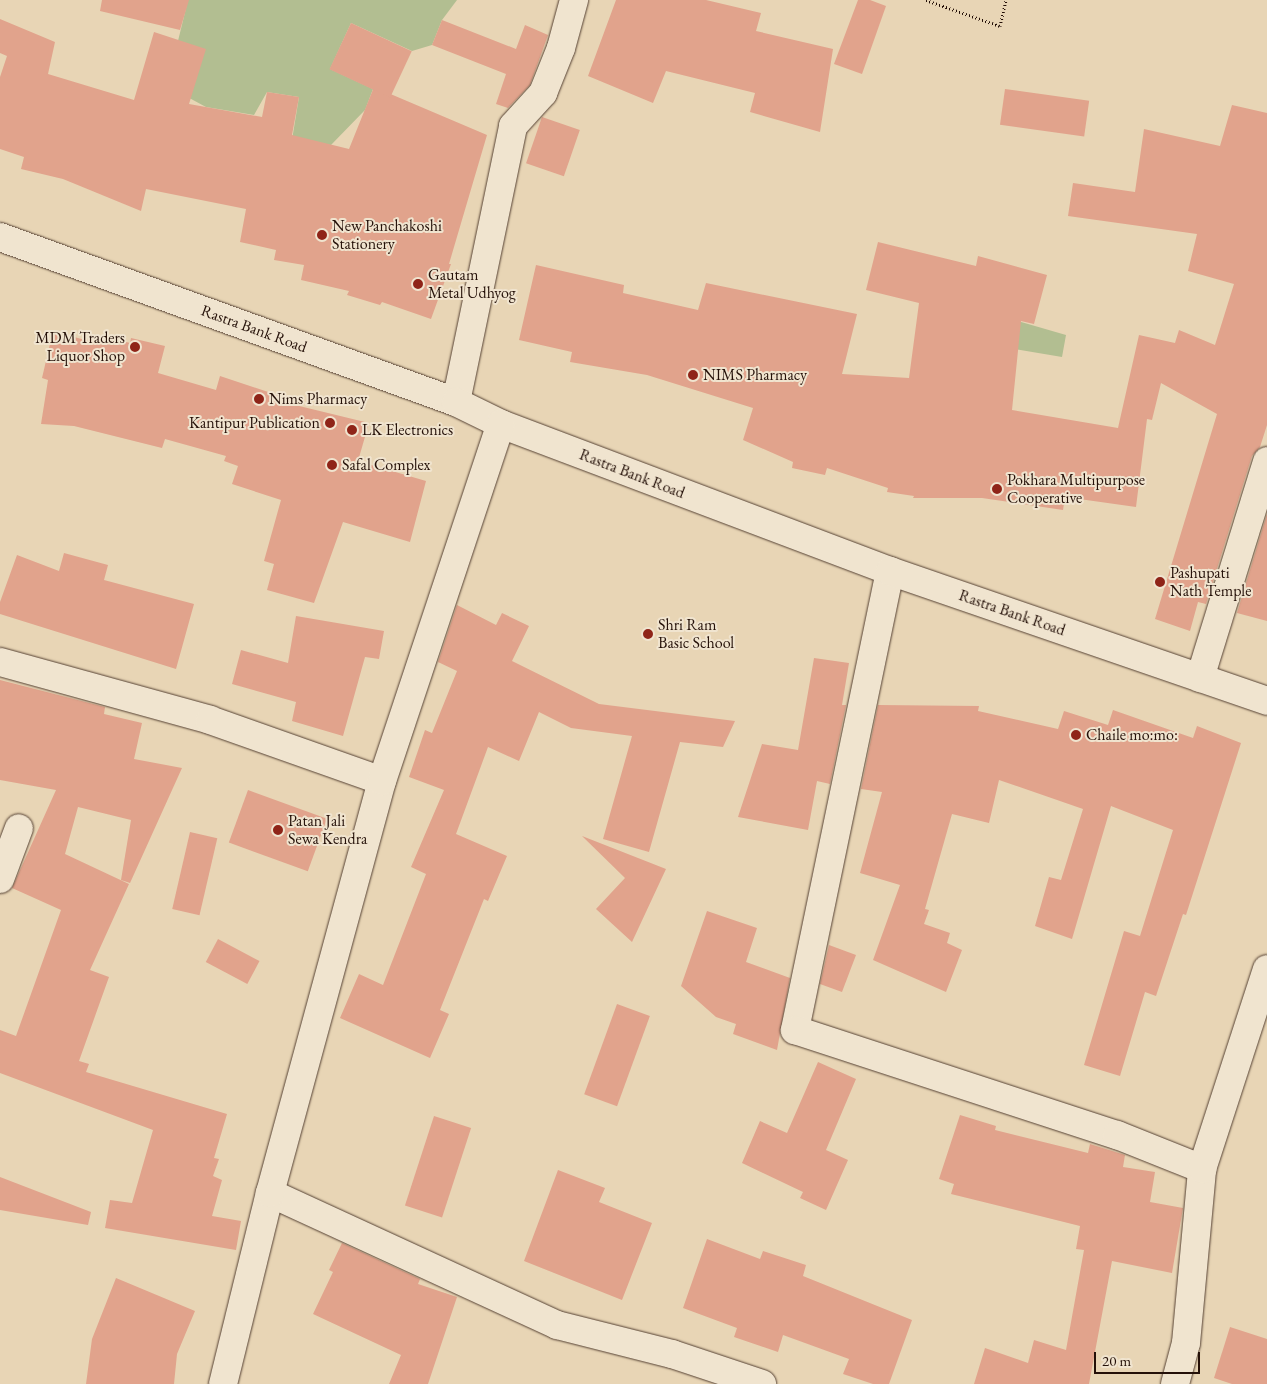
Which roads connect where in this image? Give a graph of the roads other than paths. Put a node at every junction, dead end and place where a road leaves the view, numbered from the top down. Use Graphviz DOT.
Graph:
graph roads {
  1 [pos="574,0"];
  2 [pos="0,237"];
  3 [pos="456,402"];
  4 [pos="501,424"];
  5 [pos="1267,461"];
  6 [pos="890,571"];
  7 [pos="0,662"];
  8 [pos="1200,678"];
  9 [pos="1267,700"];
  10 [pos="382,781"];
  11 [pos="19,828"];
  12 [pos="0,879"];
  13 [pos="1267,969"];
  14 [pos="1202,1169"];
  15 [pos="270,1193"];
  16 [pos="224,1384"];
  17 [pos="762,1384"];
  18 [pos="1175,1384"];
  1 -- 3 [label="street"];
  2 -- 3 [label="street, Rastra Bank Road"];
  3 -- 4 [label="street, Rastra Bank Road"];
  4 -- 6 [label="street, Rastra Bank Road"];
  4 -- 10 [label="street"];
  5 -- 8 [label="street"];
  6 -- 8 [label="street, Rastra Bank Road"];
  6 -- 14 [label="street"];
  7 -- 10 [label="street"];
  8 -- 9 [label="street, Rastra Bank Road"];
  10 -- 15 [label="street"];
  11 -- 12 [label="street"];
  13 -- 14 [label="street"];
  14 -- 18 [label="street"];
  15 -- 16 [label="street"];
  15 -- 17 [label="street"];
}
